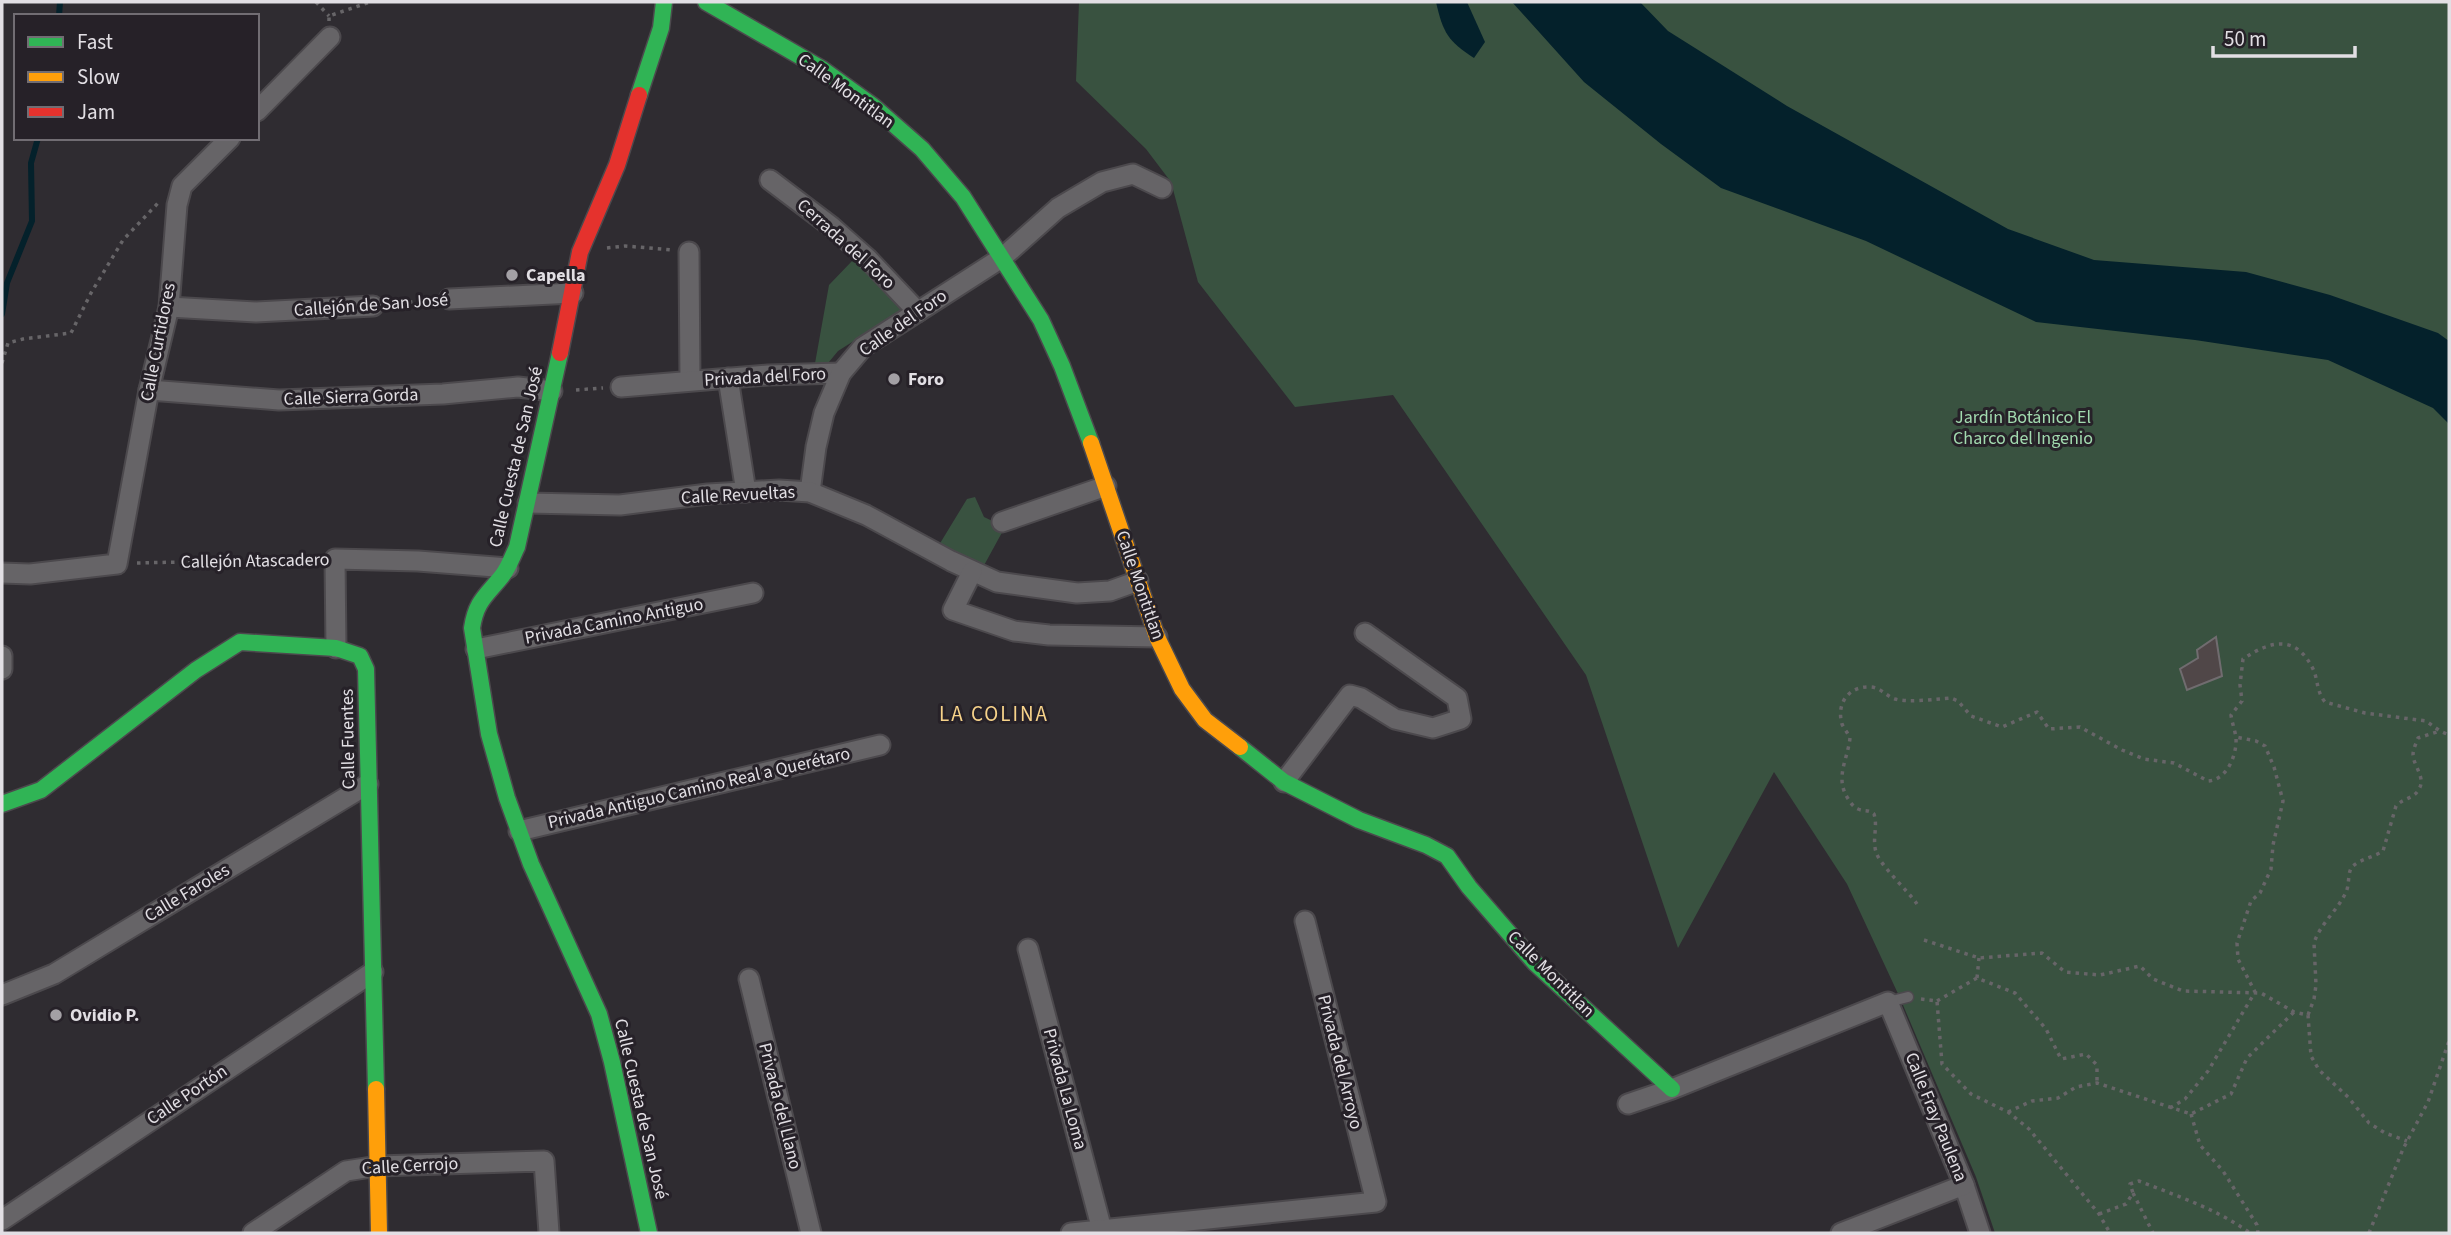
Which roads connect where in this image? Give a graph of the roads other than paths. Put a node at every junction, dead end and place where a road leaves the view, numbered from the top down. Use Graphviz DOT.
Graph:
graph roads {
  1 [pos="664,2"];
  2 [pos="706,2"];
  3 [pos="330,37"];
  4 [pos="259,109"];
  5 [pos="228,140"];
  6 [pos="770,180"];
  7 [pos="1162,188"];
  8 [pos="689,251"];
  9 [pos="1003,257"];
  10 [pos="573,293"];
  11 [pos="449,299"];
  12 [pos="373,306"];
  13 [pos="169,307"];
  14 [pos="918,312"];
  15 [pos="841,373"];
  16 [pos="728,378"];
  17 [pos="690,380"];
  18 [pos="621,387"];
  19 [pos="149,390"];
  20 [pos="552,391"];
  21 [pos="1106,486"];
  22 [pos="746,492"];
  23 [pos="810,492"];
  24 [pos="528,503"];
  25 [pos="1002,523"];
  26 [pos="508,568"];
  27 [pos="972,572"];
  28 [pos="2,573"];
  29 [pos="1138,581"];
  30 [pos="753,593"];
  31 [pos="1365,633"];
  32 [pos="1157,637"];
  33 [pos="336,649"];
  34 [pos="476,649"];
  35 [pos="2,656"];
  36 [pos="2,669"];
  37 [pos="880,745"];
  38 [pos="1284,782"];
  39 [pos="368,784"];
  40 [pos="2,804"];
  41 [pos="519,831"];
  42 [pos="1305,921"];
  43 [pos="1028,949"];
  44 [pos="373,972"];
  45 [pos="748,979"];
  46 [pos="2,995"];
  47 [pos="1908,997"];
  48 [pos="1888,1002"];
  49 [pos="1672,1089"];
  50 [pos="1628,1104"];
  51 [pos="378,1166"];
  52 [pos="1964,1185"];
  53 [pos="2,1220"];
  54 [pos="1102,1230"];
  55 [pos="253,1233"];
  56 [pos="379,1233"];
  57 [pos="549,1233"];
  58 [pos="649,1233"];
  59 [pos="811,1233"];
  60 [pos="1071,1233"];
  61 [pos="1841,1233"];
  62 [pos="1980,1233"];
  1 -- 10 [label="street, Calle Cuesta de San José"];
  2 -- 9 [label="street, Calle Montitlan"];
  3 -- 4 [label="street"];
  5 -- 13 [label="street, Calle Curtidores"];
  6 -- 14 [label="street, Cerrada del Foro"];
  7 -- 9 [label="street, Calle del Foro"];
  8 -- 17 [label="street, Privada del Foro"];
  9 -- 14 [label="street, Calle del Foro"];
  9 -- 21 [label="street, Calle Montitlan"];
  10 -- 11 [label="street, Callejón de San José"];
  10 -- 20 [label="street, Calle Cuesta de San José"];
  12 -- 13 [label="street, Callejón de San José"];
  13 -- 19 [label="street, Calle Curtidores"];
  14 -- 15 [label="street, Calle del Foro"];
  15 -- 16 [label="street, Privada del Foro"];
  15 -- 23 [label="street, Calle del Foro"];
  16 -- 17 [label="street, Privada del Foro"];
  16 -- 22 [label="street"];
  17 -- 18 [label="street, Privada del Foro"];
  19 -- 20 [label="street, Calle Sierra Gorda"];
  19 -- 28 [label="street, Calle Curtidores"];
  20 -- 24 [label="street, Calle Cuesta de San José"];
  21 -- 25 [label="street"];
  21 -- 29 [label="street, Calle Montitlan"];
  22 -- 23 [label="street, Calle Revueltas"];
  22 -- 24 [label="street, Calle Revueltas"];
  23 -- 27 [label="street, Calle Revueltas"];
  24 -- 26 [label="street, Calle Cuesta de San José"];
  26 -- 33 [label="street, Callejón Atascadero"];
  26 -- 34 [label="street, Calle Cuesta de San José"];
  27 -- 29 [label="street, Calle Revueltas"];
  27 -- 32 [label="street"];
  29 -- 32 [label="street, Calle Montitlan"];
  30 -- 34 [label="street, Privada Camino Antiguo"];
  31 -- 38 [label="street"];
  32 -- 38 [label="street, Calle Montitlan"];
  33 -- 39 [label="street, Calle Fuentes"];
  33 -- 40 [label="street, Calle Fuentes"];
  34 -- 41 [label="street, Calle Cuesta de San José"];
  35 -- 36 [label="street"];
  37 -- 41 [label="street, Privada Antiguo Camino Real a Querétaro"];
  38 -- 49 [label="street, Calle Montitlan"];
  39 -- 44 [label="street, Calle Fuentes"];
  39 -- 46 [label="street, Calle Faroles"];
  41 -- 58 [label="street, Calle Cuesta de San José"];
  42 -- 54 [label="street, Privada del Arroyo"];
  43 -- 54 [label="street, Privada La Loma"];
  44 -- 51 [label="street, Calle Fuentes"];
  44 -- 53 [label="street, Calle Portón"];
  45 -- 59 [label="street, Privada del Llano"];
  47 -- 48 [label="lane"];
  48 -- 49 [label="street"];
  48 -- 52 [label="street, Calle Fray Paulena"];
  49 -- 50 [label="street"];
  51 -- 55 [label="street, Calle Cerrojo"];
  51 -- 56 [label="street, Calle Fuentes"];
  51 -- 57 [label="street, Calle Cerrojo"];
  52 -- 61 [label="street"];
  52 -- 62 [label="street, Calle Fray Paulena"];
  54 -- 60 [label="street"];
}
